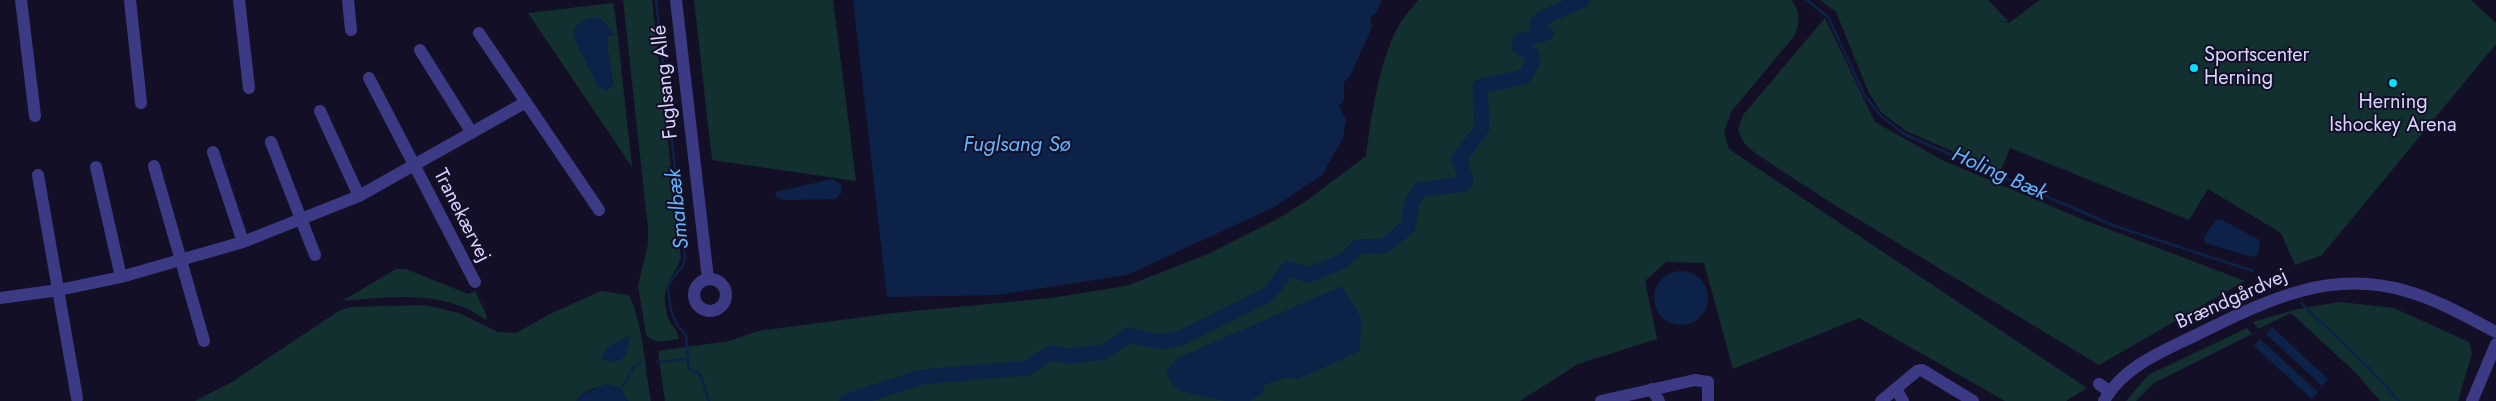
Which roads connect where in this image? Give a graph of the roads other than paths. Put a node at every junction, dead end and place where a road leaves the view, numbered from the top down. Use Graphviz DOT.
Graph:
graph roads {
  1 [pos="21,0"];
  2 [pos="130,0"];
  3 [pos="239,0"];
  4 [pos="348,0"];
  5 [pos="676,0"];
  6 [pos="351,30"];
  7 [pos="479,33"];
  8 [pos="420,50"];
  9 [pos="369,78"];
  10 [pos="249,88"];
  11 [pos="526,102"];
  12 [pos="141,103"];
  13 [pos="320,111"];
  14 [pos="35,116"];
  15 [pos="472,133"];
  16 [pos="270,142"];
  17 [pos="214,152"];
  18 [pos="154,166"];
  19 [pos="415,166"];
  20 [pos="96,167"];
  21 [pos="38,175"];
  22 [pos="359,196"];
  23 [pos="599,210"];
  24 [pos="300,218"];
  25 [pos="243,242"];
  26 [pos="314,255"];
  27 [pos="182,261"];
  28 [pos="121,277"];
  29 [pos="708,279"];
  30 [pos="475,282"];
  31 [pos="59,290"];
  32 [pos="0,298"];
  33 [pos="2496,332"];
  34 [pos="204,341"];
  35 [pos="2496,344"];
  36 [pos="1652,389"];
  37 [pos="1896,389"];
  38 [pos="2104,392"];
  39 [pos="77,398"];
  40 [pos="1602,401"];
  41 [pos="1659,401"];
  42 [pos="1708,401"];
  43 [pos="1881,401"];
  44 [pos="1904,401"];
  45 [pos="1973,401"];
  46 [pos="2472,401"];
  1 -- 14 [label="street"];
  2 -- 12 [label="street"];
  3 -- 10 [label="street"];
  4 -- 6 [label="street"];
  5 -- 29 [label="street, Fuglsang Allé"];
  7 -- 11 [label="street"];
  8 -- 15 [label="street"];
  9 -- 19 [label="street, Tranekærvej"];
  11 -- 15 [label="street, Tranekærvej"];
  11 -- 23 [label="street"];
  13 -- 22 [label="street"];
  15 -- 19 [label="street, Tranekærvej"];
  16 -- 24 [label="street"];
  17 -- 25 [label="street"];
  18 -- 27 [label="street"];
  19 -- 22 [label="street, Tranekærvej"];
  19 -- 30 [label="street, Tranekærvej"];
  20 -- 28 [label="street"];
  21 -- 31 [label="street"];
  22 -- 24 [label="street, Tranekærvej"];
  24 -- 25 [label="street, Tranekærvej"];
  24 -- 26 [label="street"];
  25 -- 27 [label="street, Tranekærvej"];
  27 -- 28 [label="street, Tranekærvej"];
  27 -- 34 [label="street"];
  28 -- 31 [label="street, Tranekærvej"];
  31 -- 32 [label="street, Tranekærvej"];
  31 -- 39 [label="street"];
  33 -- 38 [label="street, Brændgårdvej"];
  35 -- 46 [label="street"];
  36 -- 40 [label="street"];
  36 -- 41 [label="street"];
  36 -- 42 [label="street"];
  37 -- 43 [label="street"];
  37 -- 44 [label="street"];
  37 -- 45 [label="street"];
}
